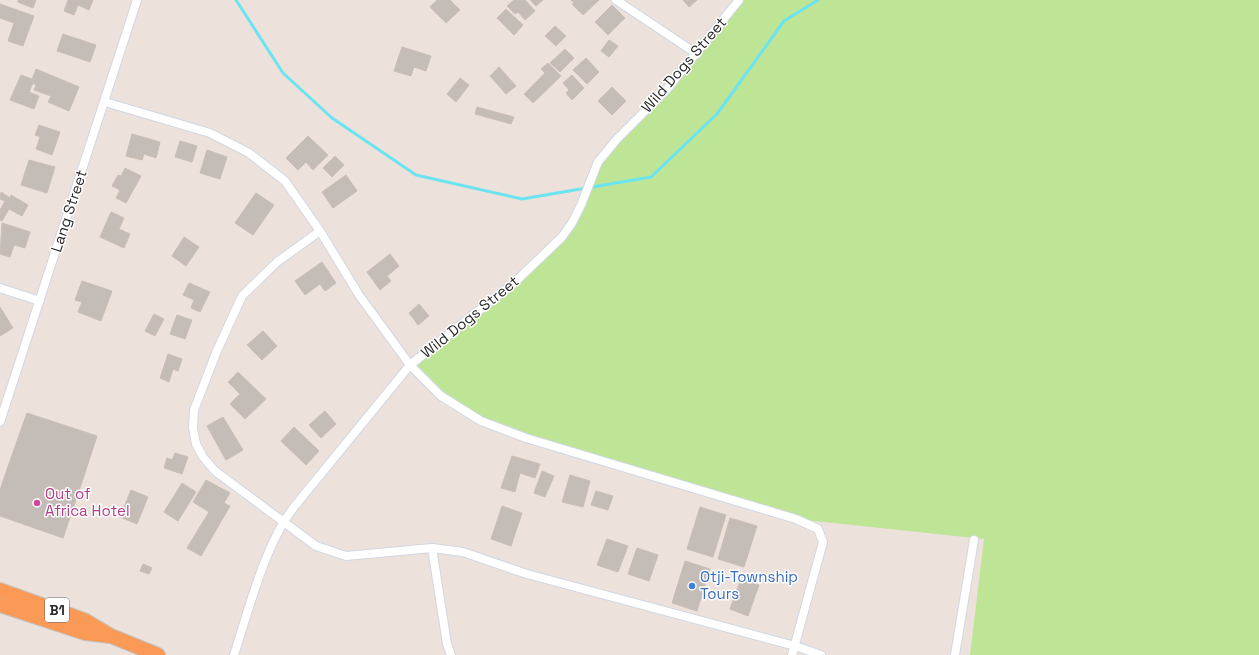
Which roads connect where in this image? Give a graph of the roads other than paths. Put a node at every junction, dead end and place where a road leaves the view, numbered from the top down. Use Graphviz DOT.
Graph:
graph roads {
  1 [pos="137,0"];
  2 [pos="616,0"];
  3 [pos="739,0"];
  4 [pos="697,54"];
  5 [pos="105,102"];
  6 [pos="320,231"];
  7 [pos="0,288"];
  8 [pos="40,301"];
  9 [pos="410,365"];
  10 [pos="0,422"];
  11 [pos="283,522"];
  12 [pos="974,540"];
  13 [pos="432,548"];
  14 [pos="0,590"];
  15 [pos="0,605"];
  16 [pos="111,636"];
  17 [pos="795,646"];
  18 [pos="158,655"];
  19 [pos="234,655"];
  20 [pos="451,655"];
  21 [pos="792,655"];
  22 [pos="821,655"];
  23 [pos="955,655"];
  1 -- 5 [label="street, Lang Street"];
  2 -- 4 [label="street"];
  3 -- 4 [label="street, Wild Dogs Street"];
  4 -- 9 [label="street, Wild Dogs Street"];
  5 -- 6 [label="street"];
  5 -- 8 [label="street, Lang Street"];
  6 -- 9 [label="street"];
  6 -- 11 [label="street"];
  7 -- 8 [label="street"];
  8 -- 10 [label="street, Lang Street"];
  9 -- 11 [label="street, Wild Dogs Street"];
  9 -- 17 [label="street"];
  11 -- 13 [label="street"];
  11 -- 19 [label="street, Wild Dogs Street"];
  12 -- 23 [label="street"];
  13 -- 17 [label="street"];
  13 -- 20 [label="street"];
  14 -- 16 [label="highway, B1"];
  15 -- 16 [label="highway, B1"];
  16 -- 18 [label="highway, B1"];
  17 -- 21 [label="street"];
  17 -- 22 [label="street"];
}
